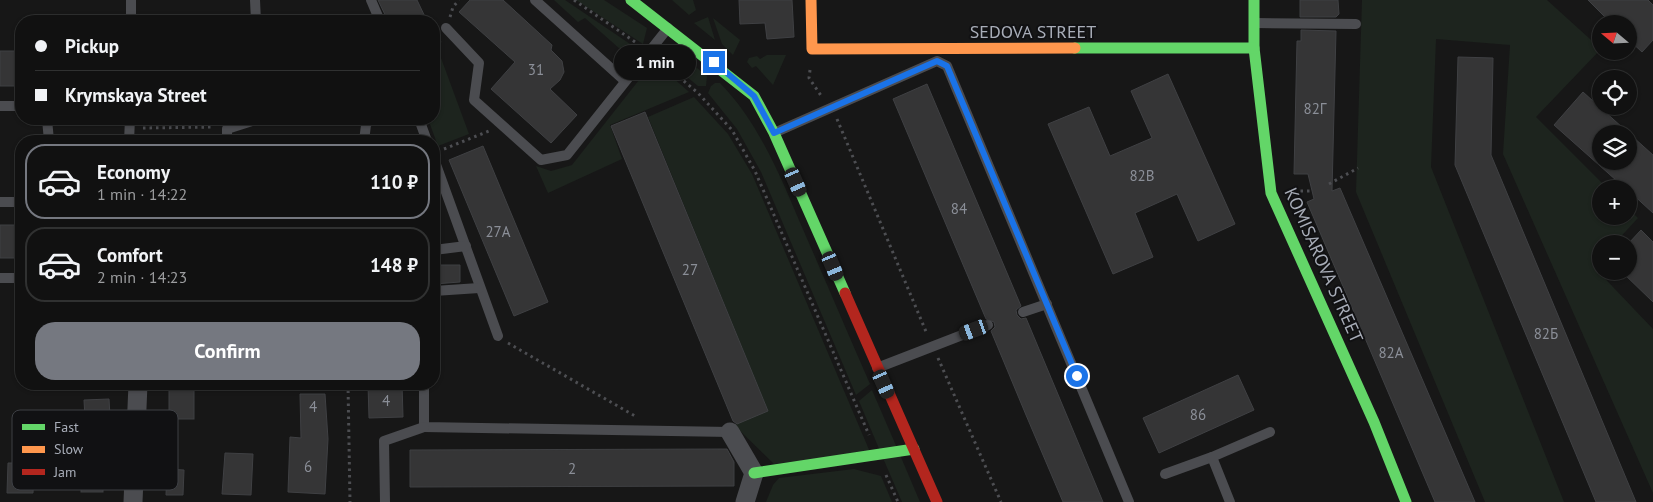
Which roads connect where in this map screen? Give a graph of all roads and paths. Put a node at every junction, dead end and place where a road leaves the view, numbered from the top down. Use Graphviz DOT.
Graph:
graph roads {
  1 [pos="131,0"];
  2 [pos="255,0"];
  3 [pos="371,0"];
  4 [pos="535,0"];
  5 [pos="574,0"];
  6 [pos="631,0"];
  7 [pos="811,0"];
  8 [pos="1254,0"];
  9 [pos="131,15"];
  10 [pos="256,15"];
  11 [pos="377,15"];
  12 [pos="1254,22"];
  13 [pos="1356,24"];
  14 [pos="668,27"];
  15 [pos="446,28"];
  16 [pos="1254,48"];
  17 [pos="812,49"];
  18 [pos="648,51"];
  19 [pos="625,81"];
  20 [pos="0,106"];
  21 [pos="15,106"];
  22 [pos="830,108"];
  23 [pos="154,125"];
  24 [pos="237,125"];
  25 [pos="227,128"];
  26 [pos="505,130"];
  27 [pos="774,133"];
  28 [pos="228,135"];
  29 [pos="442,150"];
  30 [pos="1358,168"];
  31 [pos="440,175"];
  32 [pos="1329,184"];
  33 [pos="0,202"];
  34 [pos="15,202"];
  35 [pos="466,246"];
  36 [pos="440,249"];
  37 [pos="0,278"];
  38 [pos="15,278"];
  39 [pos="479,288"];
  40 [pos="440,290"];
  41 [pos="1048,304"];
  42 [pos="1023,312"];
  43 [pos="988,325"];
  44 [pos="498,336"];
  45 [pos="932,346"];
  46 [pos="876,368"];
  47 [pos="138,390"];
  48 [pos="348,390"];
  49 [pos="424,390"];
  50 [pos="137,410"];
  51 [pos="636,416"];
  52 [pos="424,428"];
  53 [pos="730,432"];
  54 [pos="1270,432"];
  55 [pos="914,449"];
  56 [pos="878,456"];
  57 [pos="1212,457"];
  58 [pos="754,473"];
  59 [pos="1165,474"];
  60 [pos="350,502"];
  61 [pos="384,502"];
  62 [pos="745,502"];
  63 [pos="898,502"];
  64 [pos="937,502"];
  65 [pos="1001,502"];
  66 [pos="1129,502"];
  67 [pos="1230,502"];
  68 [pos="1406,502"];
  1 -- 9 [label="lane"];
  2 -- 10 [label="lane"];
  3 -- 11 [label="lane"];
  4 -- 19 [label="lane"];
  5 -- 18 [label="path"];
  6 -- 14 [label="street"];
  7 -- 17 [label="street"];
  8 -- 12 [label="street, KOMISAROVA STREET"];
  12 -- 13 [label="lane"];
  12 -- 16 [label="street, KOMISAROVA STREET"];
  14 -- 18 [label="lane"];
  14 -- 27 [label="street"];
  15 -- 26 [label="lane"];
  16 -- 17 [label="street, SEDOVA STREET"];
  16 -- 68 [label="street, KOMISAROVA STREET"];
  17 -- 22 [label="path"];
  18 -- 19 [label="lane"];
  18 -- 56 [label="path"];
  19 -- 26 [label="lane"];
  20 -- 21 [label="lane"];
  22 -- 27 [label="lane"];
  22 -- 41 [label="lane"];
  22 -- 45 [label="path"];
  23 -- 25 [label="path"];
  24 -- 25 [label="lane"];
  25 -- 28 [label="lane"];
  26 -- 29 [label="path"];
  27 -- 46 [label="street"];
  30 -- 32 [label="path"];
  31 -- 35 [label="lane"];
  33 -- 34 [label="lane"];
  35 -- 36 [label="lane"];
  35 -- 39 [label="lane"];
  37 -- 38 [label="lane"];
  39 -- 40 [label="lane"];
  39 -- 44 [label="lane"];
  41 -- 42 [label="lane"];
  41 -- 66 [label="lane"];
  43 -- 45 [label="lane"];
  44 -- 51 [label="path"];
  45 -- 46 [label="lane"];
  45 -- 65 [label="path"];
  46 -- 55 [label="street"];
  47 -- 50 [label="street"];
  48 -- 60 [label="path"];
  49 -- 52 [label="lane"];
  52 -- 53 [label="lane"];
  52 -- 61 [label="lane"];
  53 -- 58 [label="street"];
  54 -- 57 [label="lane"];
  55 -- 56 [label="street"];
  55 -- 64 [label="street"];
  56 -- 58 [label="street"];
  56 -- 63 [label="path"];
  57 -- 59 [label="lane"];
  57 -- 67 [label="lane"];
  58 -- 62 [label="street"];
}
